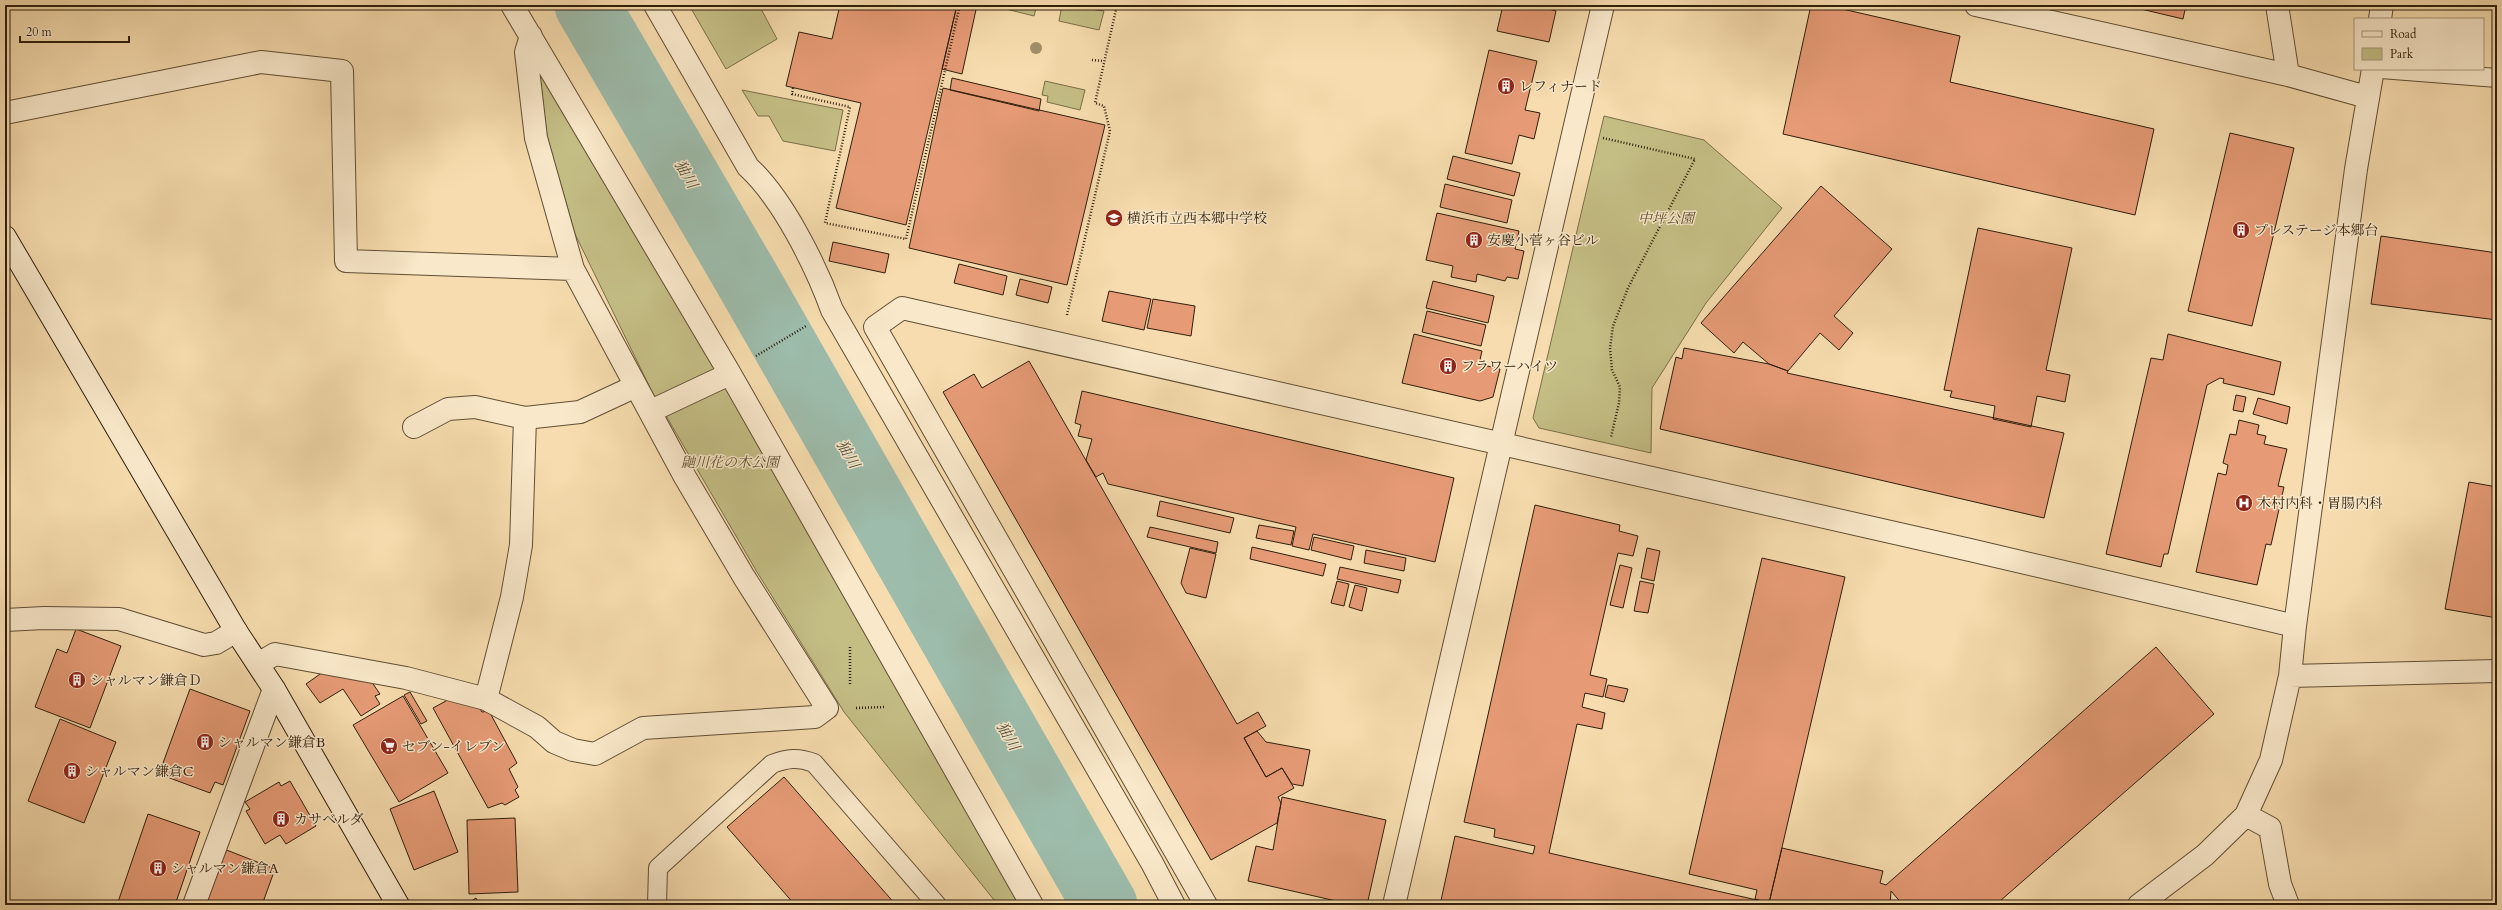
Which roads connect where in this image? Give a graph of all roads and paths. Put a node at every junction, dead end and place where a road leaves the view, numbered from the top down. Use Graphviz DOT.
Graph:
graph roads {
  1 [pos="512,5"];
  2 [pos="655,5"];
  3 [pos="960,5"];
  4 [pos="1099,5"];
  5 [pos="1118,5"];
  6 [pos="1603,5"];
  7 [pos="1976,5"];
  8 [pos="2277,5"];
  9 [pos="2382,5"];
  10 [pos="1117,9"];
  11 [pos="2380,18"];
  12 [pos="531,36"];
  13 [pos="1092,60"];
  14 [pos="1104,62"];
  15 [pos="2373,70"];
  16 [pos="2394,70"];
  17 [pos="2288,76"];
  18 [pos="2497,78"];
  19 [pos="793,88"];
  20 [pos="2367,97"];
  21 [pos="5,113"];
  22 [pos="1595,136"];
  23 [pos="5,237"];
  24 [pos="573,268"];
  25 [pos="832,310"];
  26 [pos="1066,318"];
  27 [pos="729,372"];
  28 [pos="636,386"];
  29 [pos="651,411"];
  30 [pos="525,418"];
  31 [pos="414,427"];
  32 [pos="1610,440"];
  33 [pos="1501,444"];
  34 [pos="5,620"];
  35 [pos="872,624"];
  36 [pos="2295,626"];
  37 [pos="236,631"];
  38 [pos="258,664"];
  39 [pos="2497,671"];
  40 [pos="2290,676"];
  41 [pos="274,689"];
  42 [pos="486,698"];
  43 [pos="915,699"];
  44 [pos="827,708"];
  45 [pos="2246,815"];
  46 [pos="395,903"];
  47 [pos="194,905"];
  48 [pos="657,905"];
  49 [pos="937,905"];
  50 [pos="1032,905"];
  51 [pos="1174,905"];
  52 [pos="1206,905"];
  53 [pos="1394,905"];
  54 [pos="2139,905"];
  55 [pos="2288,905"];
  1 -- 12 [label="street"];
  2 -- 25 [label="street"];
  3 -- 19 [label="path"];
  4 -- 10 [label="path"];
  5 -- 10 [label="path"];
  6 -- 33 [label="street"];
  7 -- 17 [label="street"];
  8 -- 17 [label="street"];
  9 -- 11 [label="street"];
  10 -- 14 [label="path"];
  12 -- 24 [label="street"];
  12 -- 27 [label="street"];
  13 -- 14 [label="path"];
  14 -- 26 [label="path"];
  15 -- 20 [label="street"];
  16 -- 18 [label="lane"];
  17 -- 20 [label="street"];
  20 -- 36 [label="street"];
  21 -- 24 [label="street"];
  22 -- 32 [label="path"];
  23 -- 37 [label="street"];
  24 -- 28 [label="street"];
  25 -- 27 [label="path"];
  25 -- 51 [label="street"];
  27 -- 29 [label="street"];
  27 -- 35 [label="street"];
  28 -- 29 [label="street"];
  28 -- 30 [label="street"];
  29 -- 44 [label="street"];
  30 -- 31 [label="street"];
  30 -- 42 [label="street"];
  33 -- 36 [label="street"];
  33 -- 52 [label="street"];
  33 -- 53 [label="street"];
  34 -- 37 [label="street"];
  35 -- 43 [label="street"];
  35 -- 44 [label="path"];
  36 -- 40 [label="street"];
  37 -- 38 [label="street"];
  38 -- 41 [label="street"];
  38 -- 42 [label="street"];
  39 -- 40 [label="street"];
  40 -- 45 [label="street"];
  41 -- 46 [label="street"];
  41 -- 47 [label="street"];
  42 -- 44 [label="street"];
  43 -- 44 [label="path"];
  43 -- 50 [label="street"];
  45 -- 54 [label="street"];
  45 -- 55 [label="street"];
  48 -- 49 [label="lane"];
}
